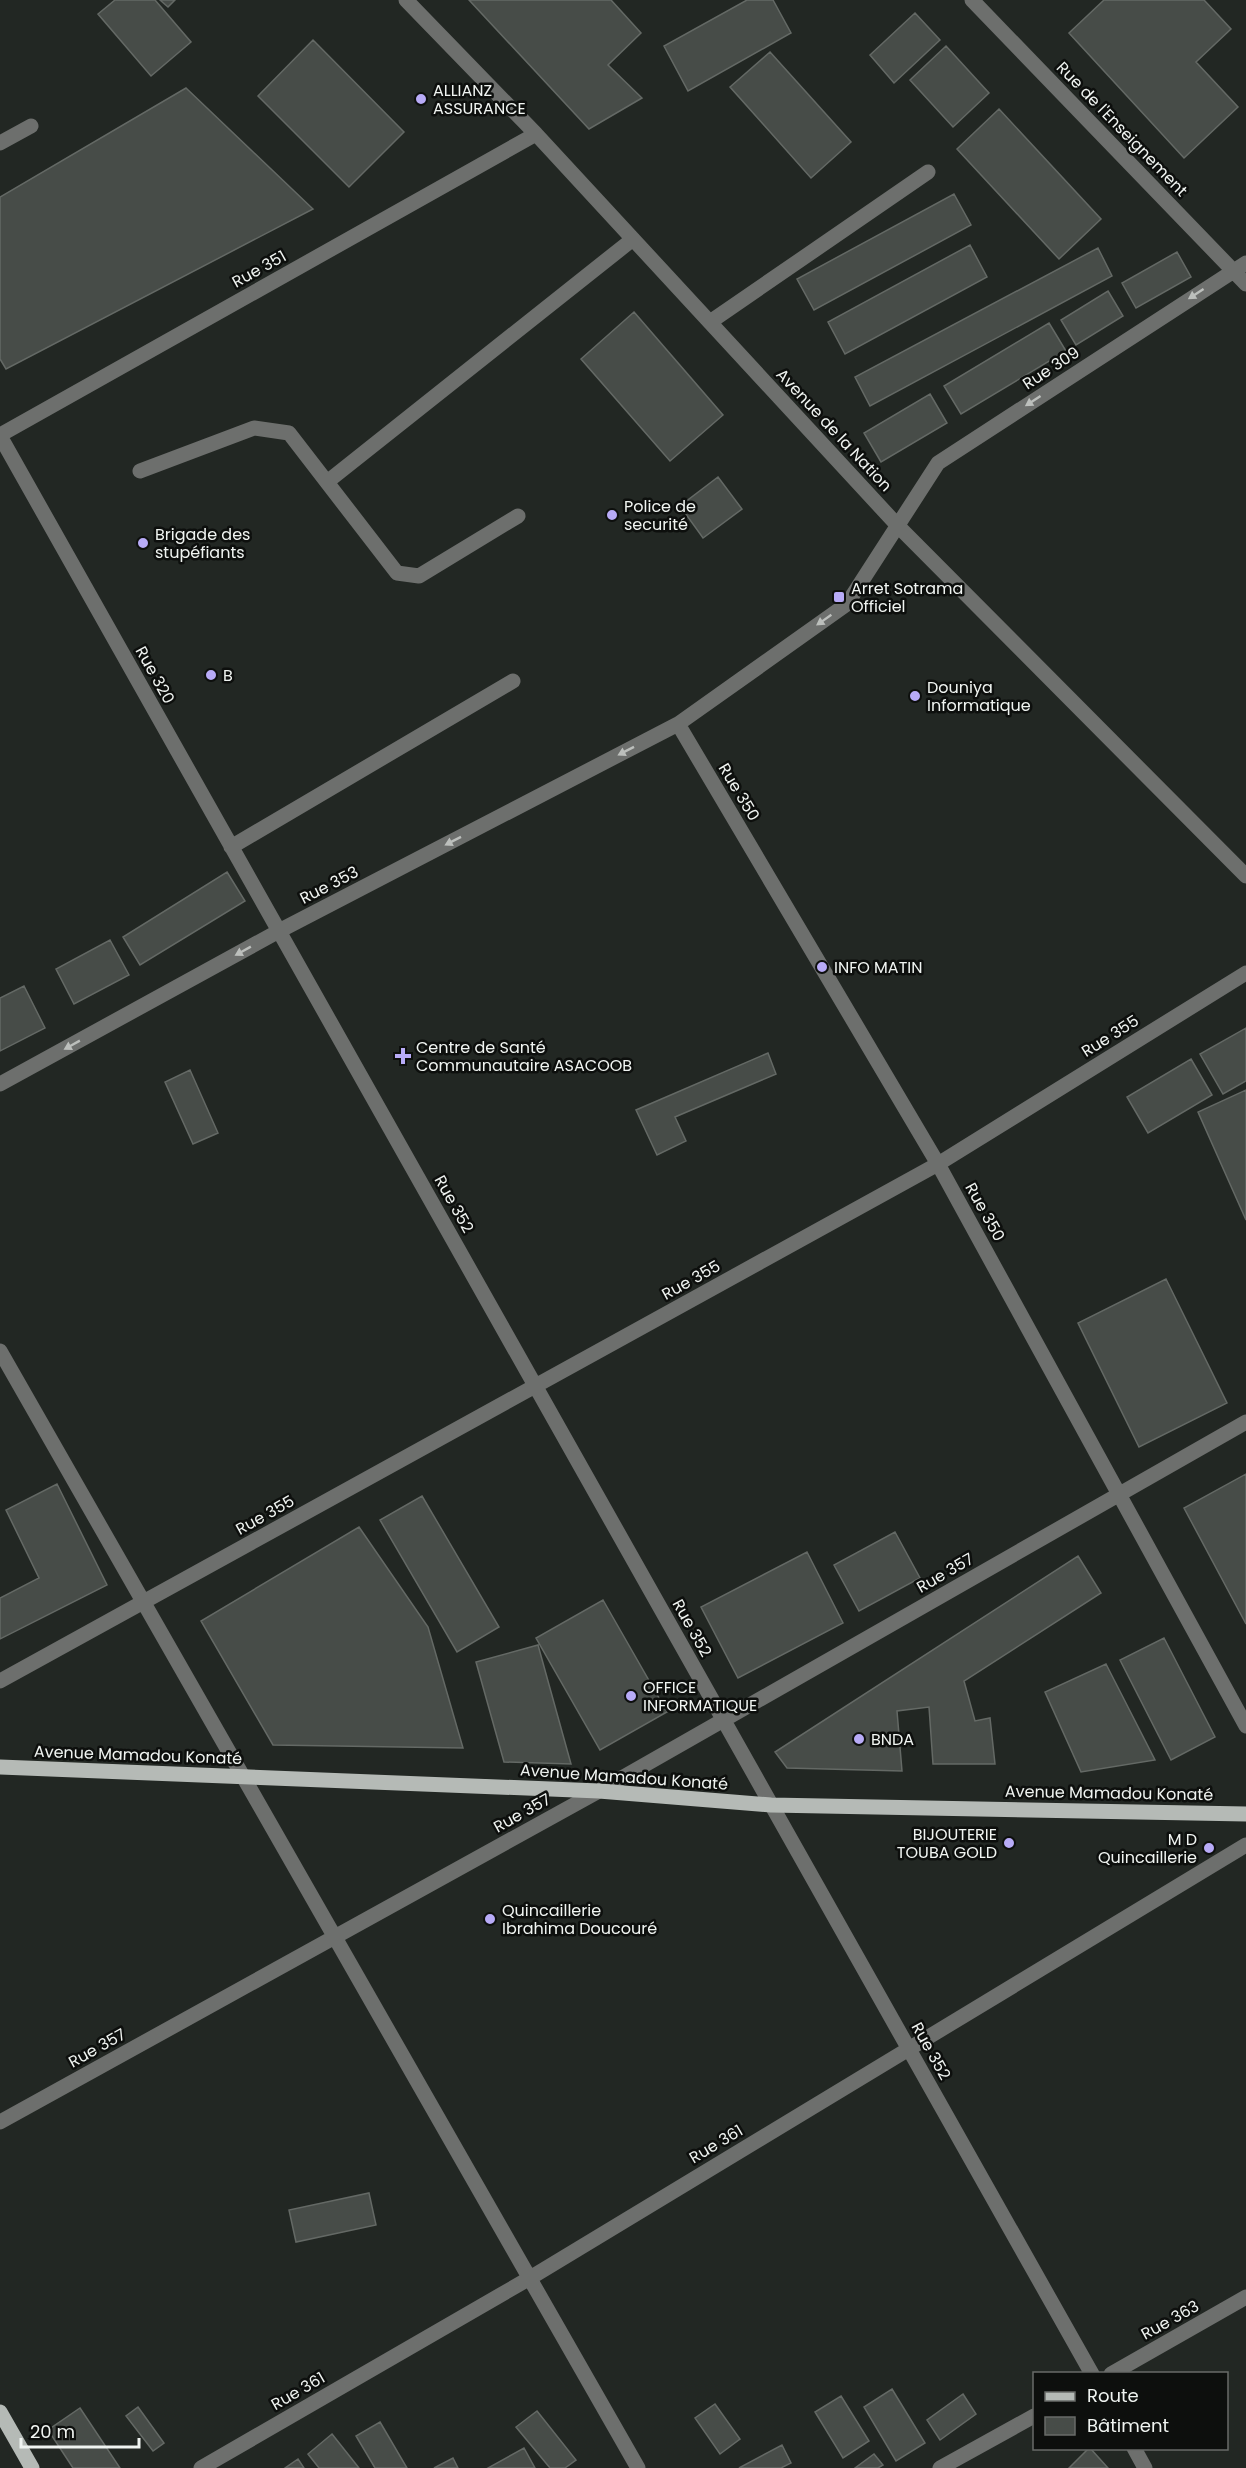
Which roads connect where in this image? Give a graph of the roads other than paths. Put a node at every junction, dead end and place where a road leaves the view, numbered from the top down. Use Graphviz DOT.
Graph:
graph roads {
  1 [pos="406,0"];
  2 [pos="972,0"];
  3 [pos="31,126"];
  4 [pos="536,134"];
  5 [pos="0,143"];
  6 [pos="928,172"];
  7 [pos="633,239"];
  8 [pos="1240,267"];
  9 [pos="1246,284"];
  10 [pos="710,322"];
  11 [pos="0,436"];
  12 [pos="140,471"];
  13 [pos="327,482"];
  14 [pos="518,516"];
  15 [pos="898,526"];
  16 [pos="513,681"];
  17 [pos="678,724"];
  18 [pos="231,847"];
  19 [pos="1246,876"];
  20 [pos="279,931"];
  21 [pos="1246,973"];
  22 [pos="0,1084"];
  23 [pos="938,1164"];
  24 [pos="0,1351"];
  25 [pos="535,1386"];
  26 [pos="1246,1422"];
  27 [pos="1119,1495"];
  28 [pos="144,1602"];
  29 [pos="0,1681"];
  30 [pos="724,1720"];
  31 [pos="1246,1726"];
  32 [pos="0,1767"];
  33 [pos="243,1777"];
  34 [pos="599,1791"];
  35 [pos="771,1805"];
  36 [pos="1246,1814"];
  37 [pos="1246,1845"];
  38 [pos="335,1937"];
  39 [pos="909,2049"];
  40 [pos="0,2122"];
  41 [pos="530,2278"];
  42 [pos="1246,2297"];
  43 [pos="1091,2372"];
  44 [pos="1113,2372"];
  45 [pos="0,2412"];
  46 [pos="1033,2417"];
  47 [pos="1135,2450"];
  48 [pos="32,2468"];
  49 [pos="201,2468"];
  50 [pos="639,2468"];
  51 [pos="940,2468"];
  52 [pos="1145,2468"];
  1 -- 4 [label="street, Avenue de la Nation"];
  2 -- 8 [label="street, Rue de l'Enseignement"];
  3 -- 5 [label="street"];
  4 -- 7 [label="street, Avenue de la Nation"];
  4 -- 11 [label="street, Rue 351"];
  6 -- 10 [label="street"];
  7 -- 10 [label="street, Avenue de la Nation"];
  7 -- 13 [label="street"];
  8 -- 9 [label="street, Rue de l'Enseignement"];
  8 -- 15 [label="street, Rue 309, one-way"];
  10 -- 15 [label="street, Avenue de la Nation"];
  11 -- 18 [label="street, Rue 320"];
  12 -- 13 [label="street"];
  13 -- 14 [label="street"];
  15 -- 17 [label="street, Rue 309, one-way"];
  15 -- 19 [label="street, Avenue de la Nation"];
  16 -- 18 [label="street"];
  17 -- 20 [label="street, Rue 353, one-way"];
  17 -- 23 [label="street, Rue 350"];
  18 -- 20 [label="street, Rue 320"];
  20 -- 22 [label="street, Rue 353, one-way"];
  20 -- 25 [label="street, Rue 352"];
  21 -- 23 [label="street, Rue 355"];
  23 -- 25 [label="street, Rue 355"];
  23 -- 27 [label="street, Rue 350"];
  24 -- 28 [label="street"];
  25 -- 28 [label="street, Rue 355"];
  25 -- 30 [label="street, Rue 352"];
  26 -- 27 [label="street, Rue 357"];
  27 -- 30 [label="street, Rue 357"];
  27 -- 31 [label="street, Rue 350"];
  28 -- 29 [label="street, Rue 355"];
  28 -- 33 [label="street"];
  30 -- 34 [label="street, Rue 357"];
  30 -- 35 [label="street, Rue 352"];
  32 -- 33 [label="main road, Avenue Mamadou Konaté"];
  33 -- 34 [label="main road, Avenue Mamadou Konaté"];
  33 -- 38 [label="street"];
  34 -- 35 [label="main road, Avenue Mamadou Konaté"];
  34 -- 38 [label="street, Rue 357"];
  35 -- 36 [label="main road, Avenue Mamadou Konaté"];
  35 -- 39 [label="street, Rue 352"];
  37 -- 39 [label="street, Rue 361"];
  38 -- 40 [label="street, Rue 357"];
  38 -- 41 [label="street"];
  39 -- 41 [label="street, Rue 361"];
  39 -- 43 [label="street, Rue 352"];
  41 -- 49 [label="street, Rue 361"];
  41 -- 50 [label="street"];
  42 -- 44 [label="street, Rue 363"];
  45 -- 48 [label="main road"];
  46 -- 51 [label="street"];
  47 -- 52 [label="street"];
}
